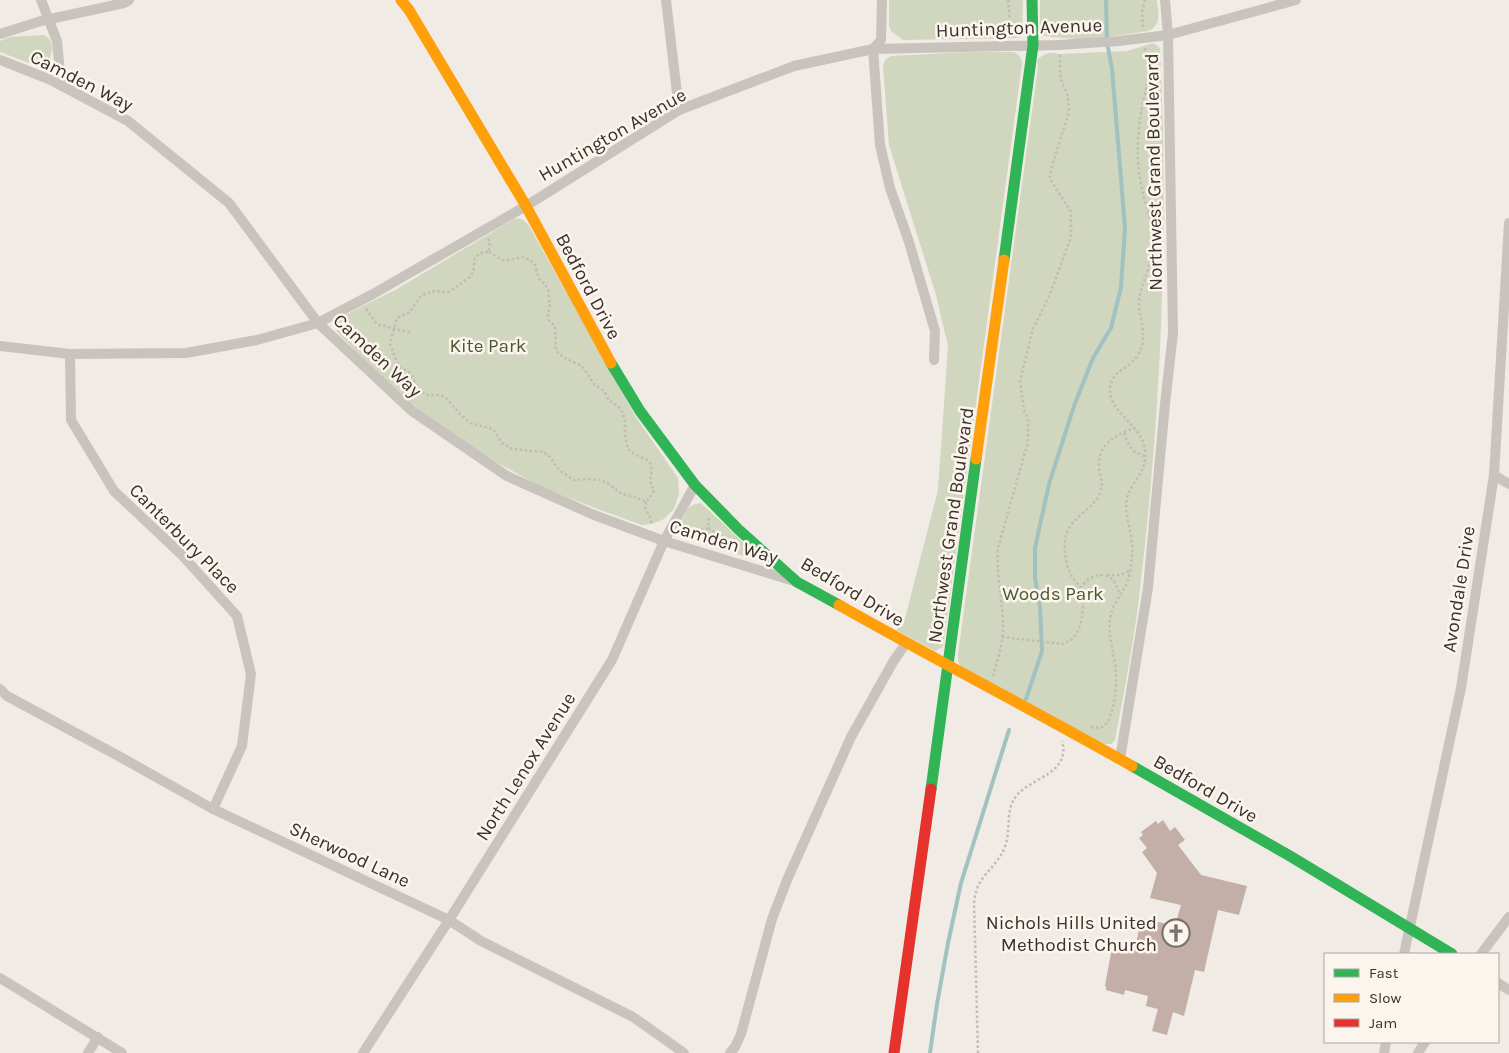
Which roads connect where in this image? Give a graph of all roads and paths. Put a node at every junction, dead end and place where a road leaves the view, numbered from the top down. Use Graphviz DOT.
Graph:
graph roads {
  1 [pos="40,0"];
  2 [pos="129,0"];
  3 [pos="401,0"];
  4 [pos="666,0"];
  5 [pos="882,0"];
  6 [pos="1032,0"];
  7 [pos="1145,0"];
  8 [pos="1165,0"];
  9 [pos="1296,0"];
  10 [pos="49,20"];
  11 [pos="1143,30"];
  12 [pos="0,34"];
  13 [pos="1168,36"];
  14 [pos="1033,45"];
  15 [pos="1144,45"];
  16 [pos="873,49"];
  17 [pos="1060,51"];
  18 [pos="0,60"];
  19 [pos="64,87"];
  20 [pos="679,110"];
  21 [pos="526,206"];
  22 [pos="1509,223"];
  23 [pos="1509,232"];
  24 [pos="366,298"];
  25 [pos="318,323"];
  26 [pos="394,329"];
  27 [pos="410,332"];
  28 [pos="0,346"];
  29 [pos="70,354"];
  30 [pos="934,360"];
  31 [pos="1135,428"];
  32 [pos="1123,432"];
  33 [pos="1145,456"];
  34 [pos="1494,475"];
  35 [pos="1509,484"];
  36 [pos="695,485"];
  37 [pos="709,499"];
  38 [pos="646,502"];
  39 [pos="708,528"];
  40 [pos="668,543"];
  41 [pos="734,563"];
  42 [pos="1130,571"];
  43 [pos="1104,575"];
  44 [pos="797,582"];
  45 [pos="1080,588"];
  46 [pos="1119,596"];
  47 [pos="1002,637"];
  48 [pos="906,643"];
  49 [pos="948,666"];
  50 [pos="989,686"];
  51 [pos="0,689"];
  52 [pos="1089,726"];
  53 [pos="1059,736"];
  54 [pos="1120,759"];
  55 [pos="213,809"];
  56 [pos="1509,916"];
  57 [pos="449,920"];
  58 [pos="1410,928"];
  59 [pos="1404,953"];
  60 [pos="1450,953"];
  61 [pos="1482,953"];
  62 [pos="0,978"];
  63 [pos="98,1037"];
  64 [pos="88,1053"];
  65 [pos="122,1053"];
  66 [pos="364,1053"];
  67 [pos="684,1053"];
  68 [pos="730,1053"];
  69 [pos="894,1053"];
  70 [pos="978,1053"];
  1 -- 10 [label="street"];
  2 -- 10 [label="street"];
  3 -- 21 [label="street, Bedford Drive"];
  4 -- 20 [label="street"];
  5 -- 16 [label="street"];
  6 -- 14 [label="street, Northwest Grand Boulevard"];
  7 -- 11 [label="path"];
  8 -- 13 [label="street, Northwest Grand Boulevard"];
  9 -- 13 [label="street, Huntington Avenue"];
  10 -- 12 [label="street"];
  10 -- 19 [label="street"];
  13 -- 14 [label="street, Huntington Avenue"];
  13 -- 54 [label="street, Northwest Grand Boulevard"];
  14 -- 16 [label="street, Huntington Avenue"];
  14 -- 49 [label="street, Northwest Grand Boulevard"];
  15 -- 31 [label="path"];
  16 -- 20 [label="street, Huntington Avenue"];
  16 -- 30 [label="street"];
  17 -- 47 [label="path"];
  18 -- 19 [label="street, Camden Way"];
  19 -- 25 [label="street, Camden Way"];
  20 -- 21 [label="street, Huntington Avenue"];
  21 -- 24 [label="street, Huntington Avenue"];
  21 -- 36 [label="street, Bedford Drive"];
  22 -- 23 [label="street, Avondale Drive"];
  23 -- 34 [label="street, Avondale Drive"];
  24 -- 25 [label="street, Huntington Avenue"];
  24 -- 26 [label="path"];
  25 -- 29 [label="street, Huntington Avenue"];
  25 -- 40 [label="street, Camden Way"];
  26 -- 27 [label="path"];
  26 -- 38 [label="path"];
  26 -- 38 [label="path"];
  28 -- 29 [label="street, Huntington Avenue"];
  29 -- 55 [label="street, Canterbury Place"];
  31 -- 32 [label="path"];
  31 -- 33 [label="path"];
  32 -- 33 [label="path"];
  32 -- 45 [label="path"];
  33 -- 42 [label="path"];
  34 -- 35 [label="street"];
  34 -- 58 [label="street, Avondale Drive"];
  36 -- 37 [label="street, Bedford Drive"];
  36 -- 40 [label="street, North Lenox Avenue"];
  37 -- 39 [label="path"];
  37 -- 44 [label="street, Bedford Drive"];
  38 -- 40 [label="path"];
  39 -- 40 [label="path"];
  39 -- 41 [label="path"];
  40 -- 41 [label="street, Camden Way"];
  40 -- 57 [label="street, North Lenox Avenue"];
  41 -- 44 [label="street, Camden Way"];
  42 -- 43 [label="path"];
  42 -- 46 [label="path"];
  43 -- 45 [label="path"];
  43 -- 46 [label="path"];
  44 -- 48 [label="street, Bedford Drive"];
  45 -- 47 [label="path"];
  46 -- 52 [label="path"];
  47 -- 50 [label="path"];
  48 -- 49 [label="street, Bedford Drive"];
  48 -- 68 [label="street, Northwest Grand Boulevard"];
  49 -- 50 [label="street, Bedford Drive"];
  49 -- 69 [label="street, Northwest Grand Boulevard"];
  50 -- 54 [label="street, Bedford Drive"];
  51 -- 55 [label="street, Sherwood Lane"];
  53 -- 70 [label="path"];
  54 -- 58 [label="street, Bedford Drive"];
  55 -- 57 [label="street, Sherwood Lane"];
  56 -- 61 [label="street"];
  57 -- 66 [label="street, North Lenox Avenue"];
  57 -- 67 [label="street, Sherwood Lane"];
  58 -- 59 [label="street, Avondale Drive"];
  58 -- 60 [label="street, Bedford Drive"];
  62 -- 63 [label="street"];
  63 -- 64 [label="street"];
  63 -- 65 [label="street"];
}
